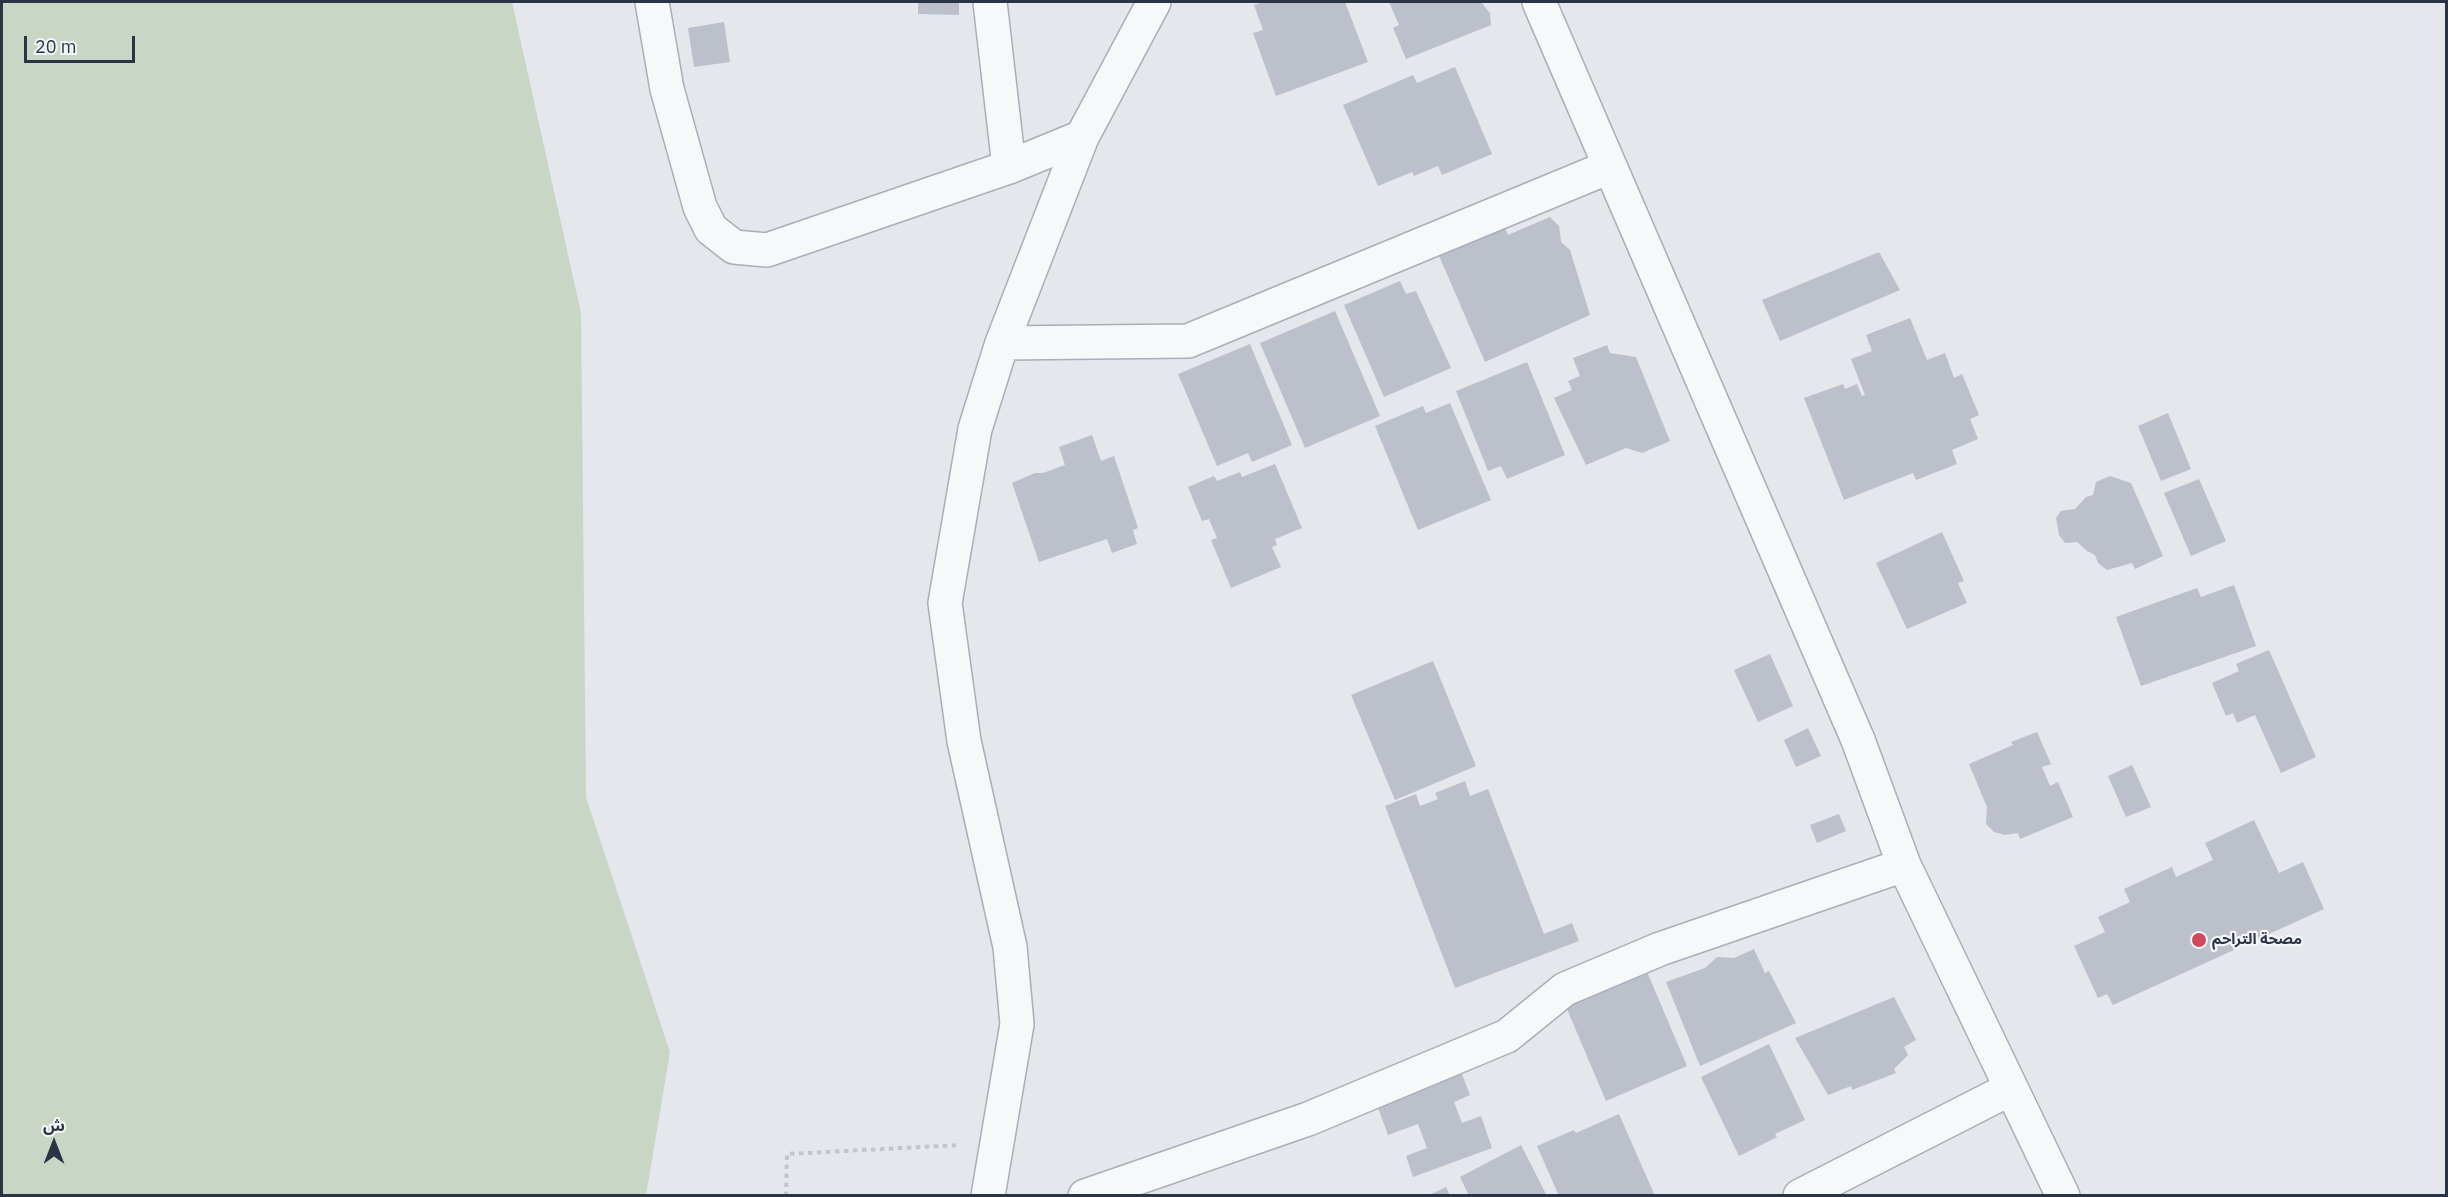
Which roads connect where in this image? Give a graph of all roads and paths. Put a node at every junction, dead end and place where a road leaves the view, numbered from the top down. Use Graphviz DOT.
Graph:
graph roads {
  1 [pos="652,2"];
  2 [pos="990,2"];
  3 [pos="1154,2"];
  4 [pos="1539,2"];
  5 [pos="1082,137"];
  6 [pos="1009,167"];
  7 [pos="1609,167"];
  8 [pos="1002,343"];
  9 [pos="1904,865"];
  10 [pos="2010,1089"];
  11 [pos="998,1143"];
  12 [pos="786,1196"];
  13 [pos="988,1196"];
  14 [pos="1085,1196"];
  15 [pos="1800,1196"];
  16 [pos="2062,1196"];
  1 -- 6 [label="street"];
  2 -- 6 [label="street"];
  3 -- 5 [label="street"];
  4 -- 7 [label="street"];
  5 -- 6 [label="street"];
  5 -- 8 [label="street"];
  7 -- 8 [label="street"];
  7 -- 9 [label="street"];
  8 -- 11 [label="street"];
  9 -- 10 [label="street"];
  9 -- 14 [label="street"];
  10 -- 15 [label="street"];
  10 -- 16 [label="street"];
  11 -- 12 [label="path"];
  11 -- 13 [label="street"];
}
